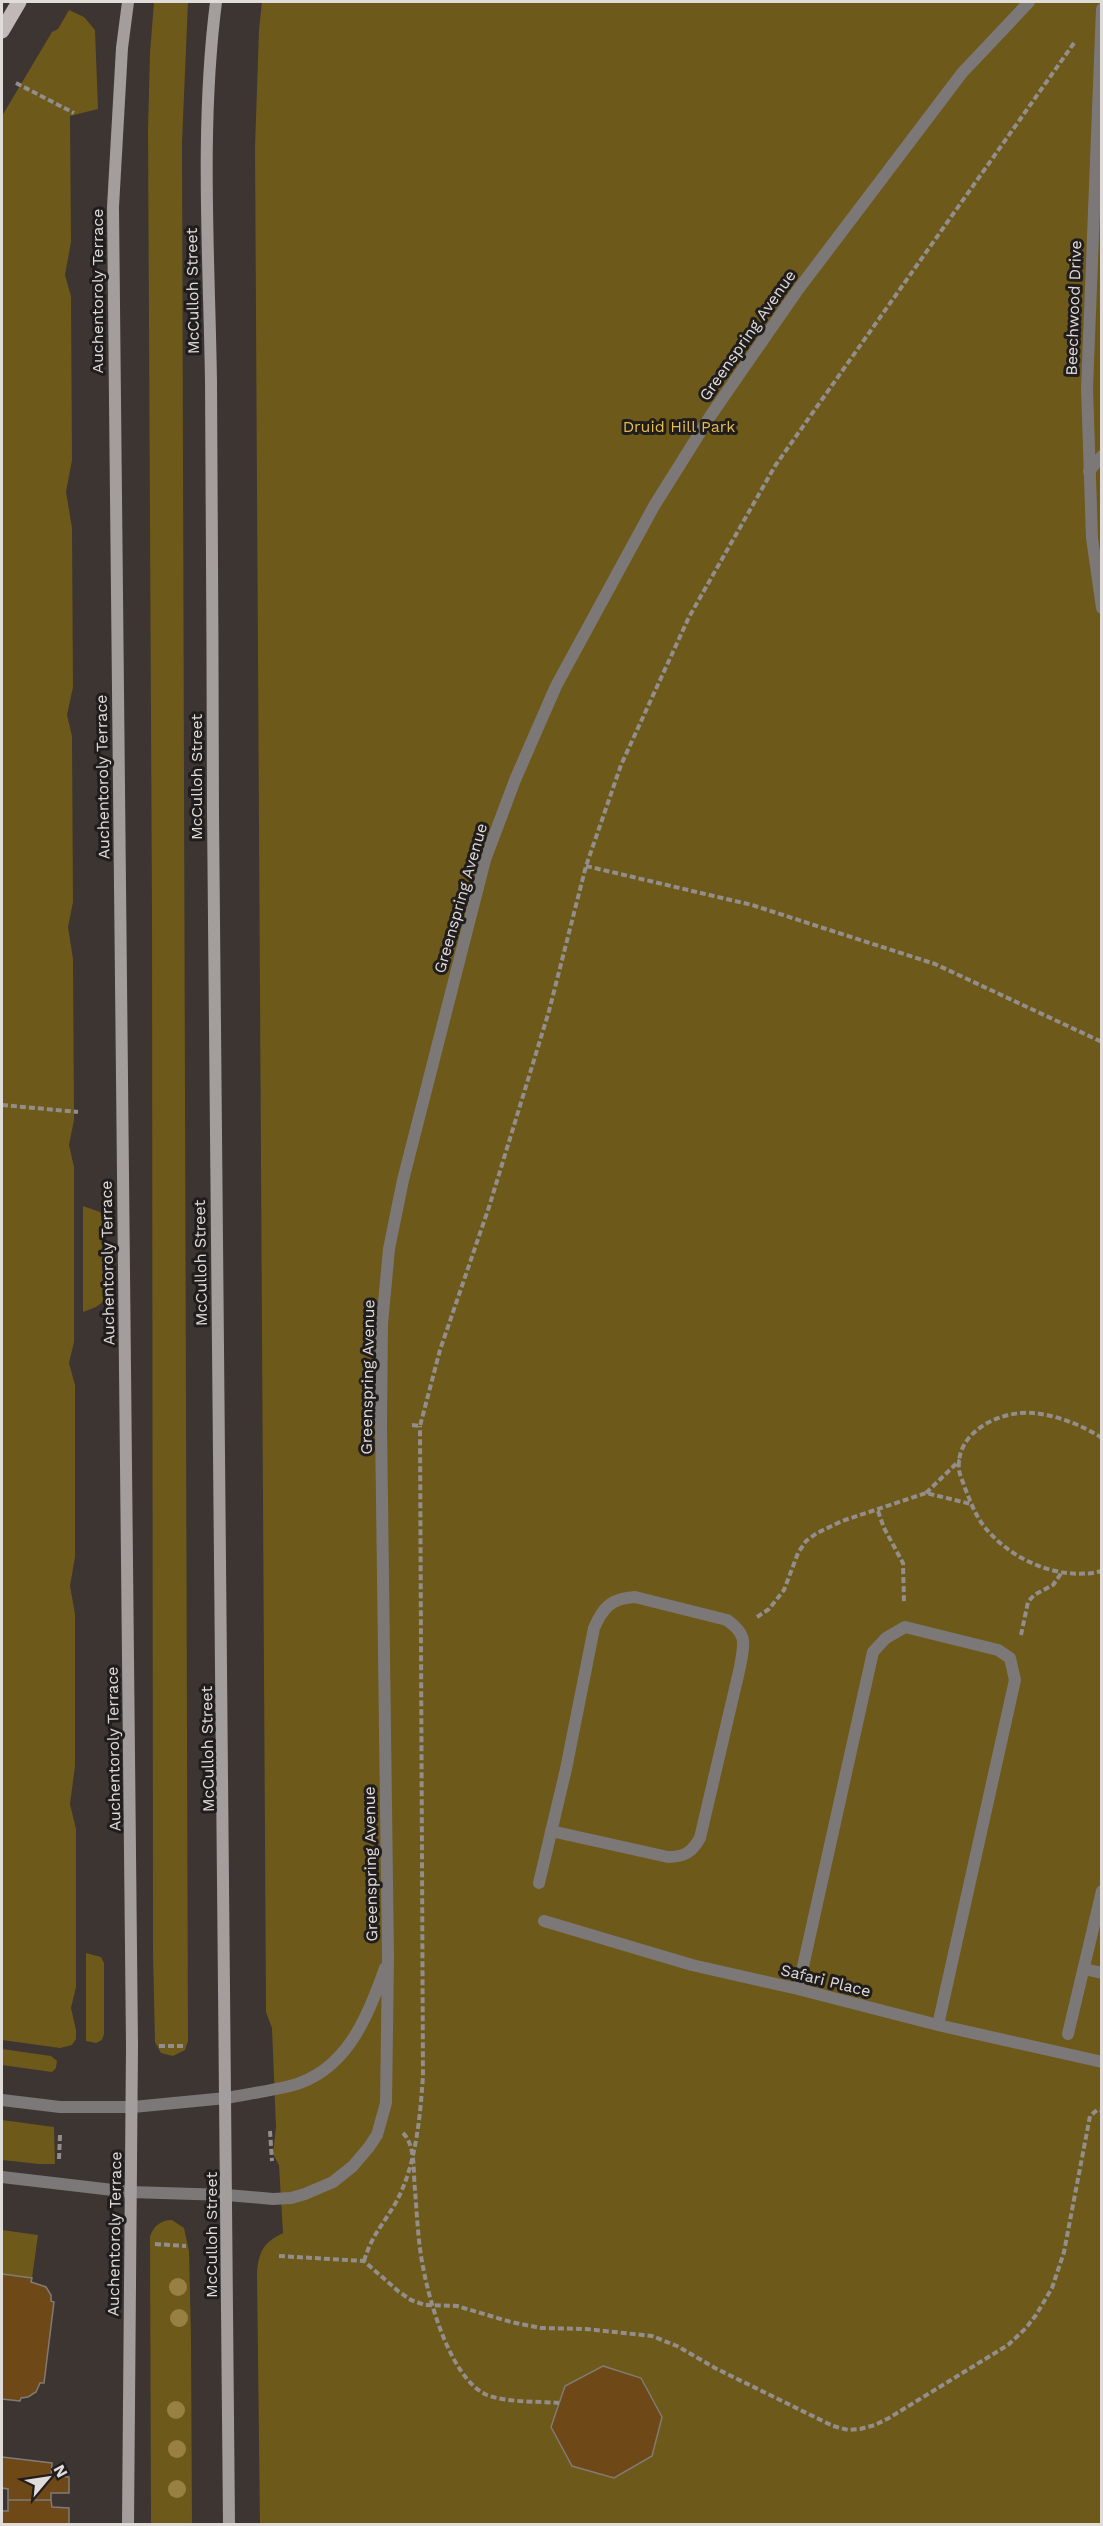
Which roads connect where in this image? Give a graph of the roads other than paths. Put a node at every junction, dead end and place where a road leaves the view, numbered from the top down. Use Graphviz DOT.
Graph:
graph roads {
  1 [pos="19,2"];
  2 [pos="128,2"];
  3 [pos="216,2"];
  4 [pos="1029,2"];
  5 [pos="1101,9"];
  6 [pos="2,31"];
  7 [pos="1101,456"];
  8 [pos="1089,471"];
  9 [pos="1101,608"];
  10 [pos="551,1831"];
  11 [pos="539,1882"];
  12 [pos="1101,1891"];
  13 [pos="543,1921"];
  14 [pos="388,1958"];
  15 [pos="1084,1969"];
  16 [pos="1101,1973"];
  17 [pos="798,1989"];
  18 [pos="938,2025"];
  19 [pos="1068,2034"];
  20 [pos="1101,2062"];
  21 [pos="226,2098"];
  22 [pos="2,2100"];
  23 [pos="133,2107"];
  24 [pos="2,2177"];
  25 [pos="130,2192"];
  26 [pos="227,2195"];
  27 [pos="128,2524"];
  28 [pos="229,2524"];
  1 -- 6 [label="main road"];
  2 -- 23 [label="main road, Auchentoroly Terrace"];
  3 -- 21 [label="main road, McCulloh Street"];
  4 -- 14 [label="street, Greenspring Avenue"];
  5 -- 8 [label="street, Beechwood Drive"];
  7 -- 8 [label="street"];
  8 -- 9 [label="street, Beechwood Drive"];
  10 -- 10 [label="street"];
  10 -- 11 [label="street"];
  12 -- 15 [label="street"];
  13 -- 17 [label="street, Safari Place"];
  14 -- 21 [label="street, Greenspring Avenue"];
  14 -- 26 [label="street, Greenspring Avenue"];
  15 -- 16 [label="street"];
  15 -- 19 [label="street"];
  17 -- 18 [label="street, Safari Place"];
  17 -- 18 [label="street"];
  18 -- 20 [label="street, Safari Place"];
  21 -- 23 [label="street, Greenspring Avenue"];
  21 -- 26 [label="main road, McCulloh Street"];
  22 -- 23 [label="street, Greenspring Avenue"];
  23 -- 25 [label="main road, Auchentoroly Terrace"];
  24 -- 25 [label="street, Greenspring Avenue"];
  25 -- 26 [label="street, Greenspring Avenue"];
  25 -- 27 [label="main road, Auchentoroly Terrace"];
  26 -- 28 [label="main road, McCulloh Street"];
}
